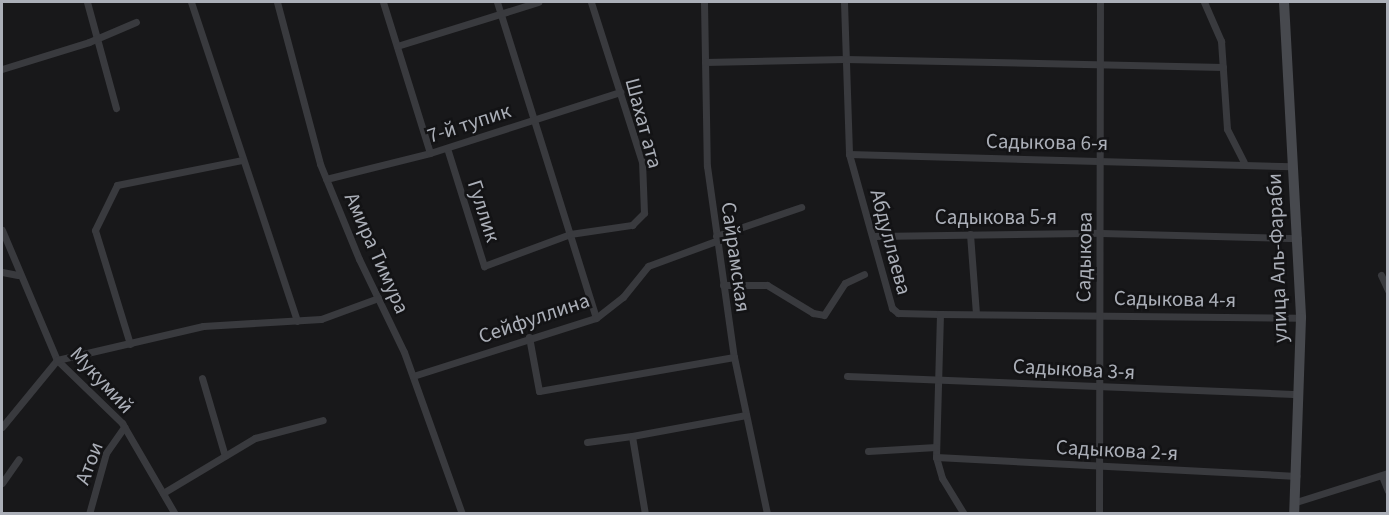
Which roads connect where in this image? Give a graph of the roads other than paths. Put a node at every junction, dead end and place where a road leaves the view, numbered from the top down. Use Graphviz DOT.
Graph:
graph roads {
  1 [pos="87,2"];
  2 [pos="191,2"];
  3 [pos="277,2"];
  4 [pos="383,2"];
  5 [pos="497,2"];
  6 [pos="538,2"];
  7 [pos="591,2"];
  8 [pos="704,2"];
  9 [pos="844,2"];
  10 [pos="1100,2"];
  11 [pos="1204,2"];
  12 [pos="1284,2"];
  13 [pos="501,13"];
  14 [pos="136,22"];
  15 [pos="97,39"];
  16 [pos="397,46"];
  17 [pos="845,59"];
  18 [pos="705,62"];
  19 [pos="1100,66"];
  20 [pos="1223,67"];
  21 [pos="2,69"];
  22 [pos="620,92"];
  23 [pos="116,108"];
  24 [pos="534,119"];
  25 [pos="447,148"];
  26 [pos="430,153"];
  27 [pos="849,154"];
  28 [pos="242,160"];
  29 [pos="1101,160"];
  30 [pos="1244,162"];
  31 [pos="1292,165"];
  32 [pos="326,179"];
  33 [pos="801,207"];
  34 [pos="2,230"];
  35 [pos="1101,233"];
  36 [pos="570,234"];
  37 [pos="970,234"];
  38 [pos="875,236"];
  39 [pos="1298,238"];
  40 [pos="716,239"];
  41 [pos="2,272"];
  42 [pos="18,274"];
  43 [pos="864,274"];
  44 [pos="1381,275"];
  45 [pos="723,285"];
  46 [pos="1388,290"];
  47 [pos="378,298"];
  48 [pos="1100,313"];
  49 [pos="940,314"];
  50 [pos="976,314"];
  51 [pos="596,318"];
  52 [pos="1301,318"];
  53 [pos="297,321"];
  54 [pos="529,337"];
  55 [pos="130,344"];
  56 [pos="734,357"];
  57 [pos="57,360"];
  58 [pos="413,376"];
  59 [pos="847,376"];
  60 [pos="202,378"];
  61 [pos="940,379"];
  62 [pos="1099,387"];
  63 [pos="1299,394"];
  64 [pos="746,415"];
  65 [pos="322,420"];
  66 [pos="2,427"];
  67 [pos="124,427"];
  68 [pos="632,436"];
  69 [pos="587,442"];
  70 [pos="936,447"];
  71 [pos="868,451"];
  72 [pos="225,456"];
  73 [pos="936,457"];
  74 [pos="19,459"];
  75 [pos="1099,465"];
  76 [pos="1385,474"];
  77 [pos="1296,476"];
  78 [pos="2,483"];
  79 [pos="1388,490"];
  80 [pos="163,493"];
  81 [pos="1295,508"];
  82 [pos="91,512"];
  83 [pos="175,513"];
  84 [pos="462,513"];
  85 [pos="645,513"];
  86 [pos="767,513"];
  87 [pos="964,513"];
  88 [pos="1099,513"];
  1 -- 15 [label="street"];
  2 -- 28 [label="street"];
  3 -- 32 [label="street, Амира Тимура"];
  4 -- 16 [label="street"];
  5 -- 13 [label="street"];
  6 -- 13 [label="street"];
  7 -- 22 [label="street, Шахат ата"];
  8 -- 18 [label="street, Сайрамская"];
  9 -- 17 [label="street, Абдуллаева"];
  10 -- 19 [label="street, Садыкова"];
  11 -- 20 [label="street"];
  12 -- 31 [label="main road, улица Аль-Фараби"];
  13 -- 16 [label="street"];
  13 -- 24 [label="street"];
  14 -- 15 [label="street"];
  15 -- 21 [label="street"];
  15 -- 23 [label="street"];
  16 -- 26 [label="street"];
  17 -- 18 [label="street"];
  17 -- 19 [label="street"];
  17 -- 27 [label="street, Абдуллаева"];
  18 -- 40 [label="street, Сайрамская"];
  19 -- 20 [label="street"];
  19 -- 29 [label="street, Садыкова"];
  20 -- 30 [label="street"];
  22 -- 24 [label="street, 7-й тупик"];
  22 -- 36 [label="street, Шахат ата"];
  24 -- 25 [label="street, 7-й тупик"];
  24 -- 36 [label="street"];
  25 -- 26 [label="street, 7-й тупик"];
  25 -- 36 [label="street, Гуллик"];
  26 -- 32 [label="street, 7-й тупик"];
  27 -- 29 [label="street, Садыкова 6-я"];
  27 -- 38 [label="street, Абдуллаева"];
  28 -- 53 [label="street"];
  28 -- 55 [label="street"];
  29 -- 30 [label="street, Садыкова 6-я"];
  29 -- 35 [label="street, Садыкова"];
  30 -- 31 [label="street, Садыкова 6-я"];
  31 -- 39 [label="main road, улица Аль-Фараби"];
  32 -- 47 [label="street, Амира Тимура"];
  33 -- 40 [label="street, Сейфуллина"];
  34 -- 42 [label="street, Мукумий"];
  35 -- 37 [label="street, Садыкова 5-я"];
  35 -- 39 [label="street, Садыкова 5-я"];
  35 -- 48 [label="street, Садыкова"];
  36 -- 51 [label="street"];
  37 -- 38 [label="street, Садыкова 5-я"];
  37 -- 50 [label="street"];
  38 -- 49 [label="street, Абдуллаева"];
  39 -- 52 [label="main road, улица Аль-Фараби"];
  40 -- 45 [label="street, Сайрамская"];
  40 -- 51 [label="street, Сейфуллина"];
  41 -- 42 [label="street"];
  42 -- 57 [label="street, Мукумий"];
  43 -- 45 [label="street"];
  44 -- 46 [label="street"];
  45 -- 56 [label="street, Сайрамская"];
  47 -- 53 [label="street"];
  47 -- 58 [label="street, Амира Тимура"];
  48 -- 50 [label="street, Садыкова 4-я"];
  48 -- 52 [label="street, Садыкова 4-я"];
  48 -- 62 [label="street, Садыкова"];
  49 -- 50 [label="street, Садыкова 4-я"];
  49 -- 61 [label="street"];
  51 -- 54 [label="street, Сейфуллина"];
  52 -- 63 [label="main road, улица Аль-Фараби"];
  53 -- 55 [label="street"];
  54 -- 56 [label="street"];
  54 -- 58 [label="street, Сейфуллина"];
  55 -- 57 [label="street"];
  56 -- 64 [label="street, Сайрамская"];
  57 -- 66 [label="street"];
  57 -- 67 [label="street, Мукумий"];
  58 -- 84 [label="street, Амира Тимура"];
  59 -- 61 [label="street, Садыкова 3-я"];
  60 -- 72 [label="street"];
  61 -- 62 [label="street, Садыкова 3-я"];
  61 -- 70 [label="street"];
  62 -- 63 [label="street, Садыкова 3-я"];
  62 -- 75 [label="street, Садыкова"];
  63 -- 77 [label="main road, улица Аль-Фараби"];
  64 -- 68 [label="street"];
  64 -- 86 [label="street, Сайрамская"];
  65 -- 72 [label="street"];
  67 -- 80 [label="street, Мукумий"];
  67 -- 82 [label="street, Атои"];
  68 -- 69 [label="street"];
  68 -- 85 [label="street"];
  70 -- 71 [label="street"];
  70 -- 73 [label="street"];
  72 -- 80 [label="street"];
  73 -- 75 [label="street, Садыкова 2-я"];
  73 -- 87 [label="street"];
  74 -- 78 [label="street"];
  75 -- 77 [label="street, Садыкова 2-я"];
  75 -- 88 [label="street, Садыкова"];
  76 -- 79 [label="street"];
  76 -- 81 [label="street"];
  77 -- 81 [label="main road, улица Аль-Фараби"];
  80 -- 83 [label="street, Мукумий"];
}
